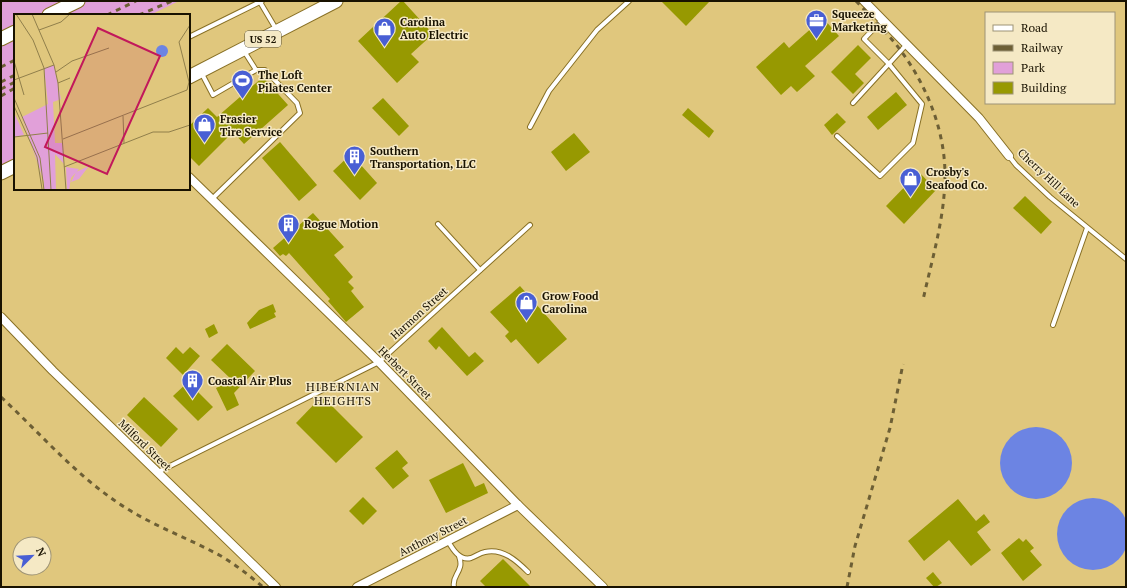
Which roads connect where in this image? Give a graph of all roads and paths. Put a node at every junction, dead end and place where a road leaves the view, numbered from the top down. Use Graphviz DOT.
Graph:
graph roads {
  1 [pos="78,1"];
  2 [pos="336,1"];
  3 [pos="629,1"];
  4 [pos="864,1"];
  5 [pos="261,2"];
  6 [pos="51,14"];
  7 [pos="883,20"];
  8 [pos="14,32"];
  9 [pos="277,32"];
  10 [pos="190,37"];
  11 [pos="1,39"];
  12 [pos="906,44"];
  13 [pos="243,49"];
  14 [pos="889,64"];
  15 [pos="256,70"];
  16 [pos="195,74"];
  17 [pos="853,103"];
  18 [pos="530,126"];
  19 [pos="837,136"];
  20 [pos="1009,156"];
  21 [pos="14,166"];
  22 [pos="1,173"];
  23 [pos="190,178"];
  24 [pos="212,199"];
  25 [pos="438,224"];
  26 [pos="530,225"];
  27 [pos="1087,228"];
  28 [pos="1126,259"];
  29 [pos="480,270"];
  30 [pos="1,317"];
  31 [pos="1054,325"];
  32 [pos="379,362"];
  33 [pos="158,472"];
  34 [pos="518,505"];
  35 [pos="448,541"];
  36 [pos="459,556"];
  37 [pos="528,572"];
  38 [pos="276,587"];
  39 [pos="357,587"];
  40 [pos="454,587"];
  41 [pos="603,587"];
  1 -- 6 [label="main road"];
  2 -- 9 [label="main road, US 52"];
  3 -- 18 [label="lane"];
  4 -- 7 [label="street, Cherry Hill Lane"];
  5 -- 9 [label="lane"];
  5 -- 10 [label="lane"];
  7 -- 12 [label="street, Cherry Hill Lane"];
  7 -- 14 [label="lane"];
  8 -- 11 [label="main road"];
  9 -- 13 [label="main road, US 52"];
  12 -- 14 [label="lane"];
  12 -- 20 [label="street, Cherry Hill Lane"];
  13 -- 15 [label="lane"];
  13 -- 16 [label="main road, US 52"];
  14 -- 17 [label="lane"];
  14 -- 19 [label="lane"];
  15 -- 16 [label="lane"];
  15 -- 24 [label="lane"];
  20 -- 27 [label="lane, Cherry Hill Lane"];
  21 -- 22 [label="main road"];
  23 -- 24 [label="street, Herbert Street"];
  24 -- 32 [label="street, Herbert Street"];
  25 -- 29 [label="lane"];
  26 -- 29 [label="lane, Harmon Street"];
  27 -- 28 [label="lane, Cherry Hill Lane"];
  27 -- 31 [label="lane"];
  29 -- 32 [label="lane, Harmon Street"];
  30 -- 33 [label="street, Milford Street"];
  32 -- 33 [label="lane, Harmon Street"];
  32 -- 34 [label="street, Herbert Street"];
  33 -- 38 [label="street, Milford Street"];
  34 -- 35 [label="street, Anthony Street"];
  34 -- 41 [label="street, Herbert Street"];
  35 -- 36 [label="lane"];
  35 -- 39 [label="street, Anthony Street"];
  36 -- 37 [label="lane"];
  36 -- 40 [label="lane"];
}
